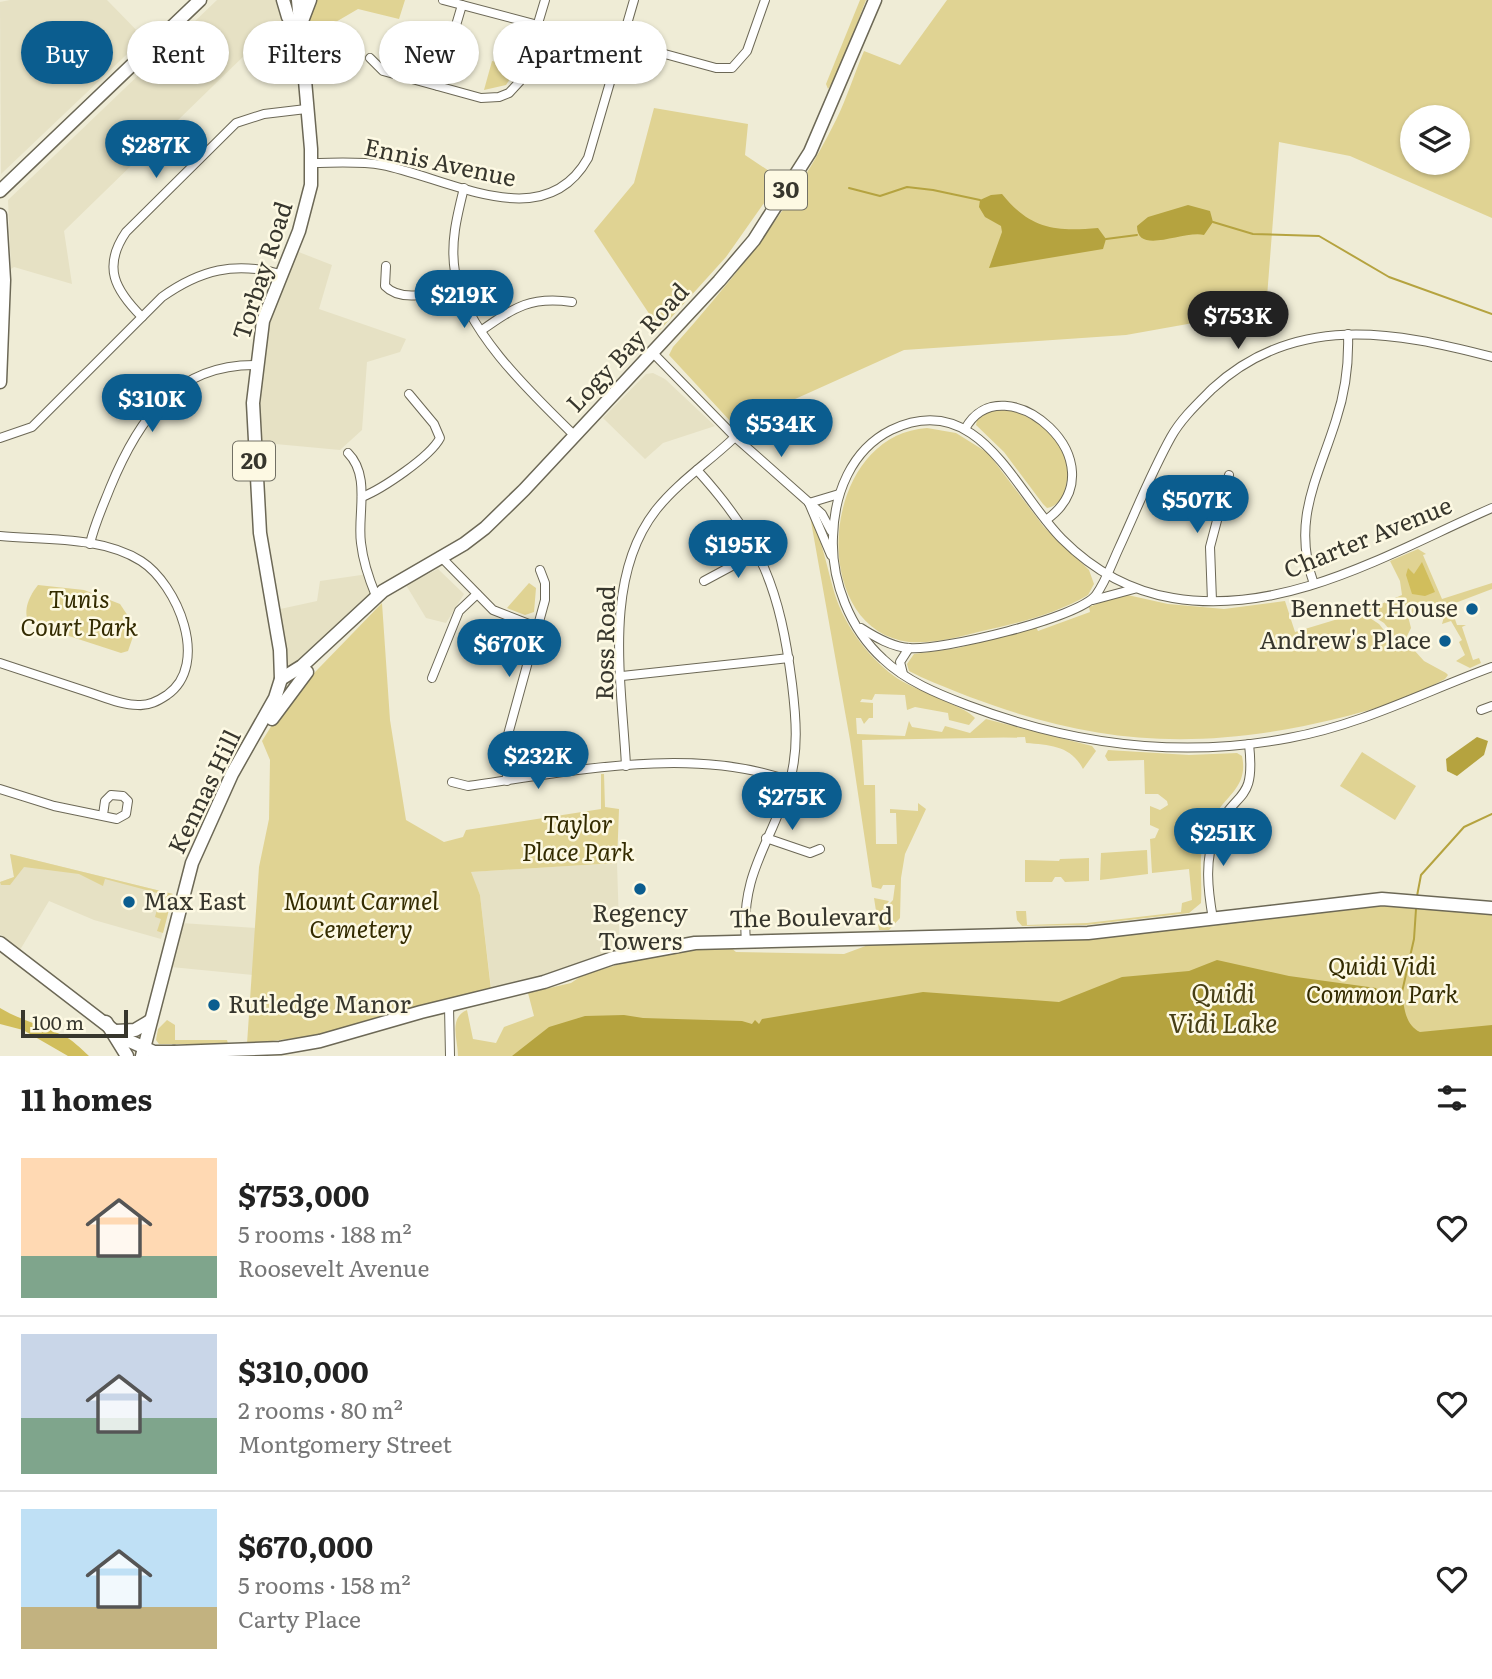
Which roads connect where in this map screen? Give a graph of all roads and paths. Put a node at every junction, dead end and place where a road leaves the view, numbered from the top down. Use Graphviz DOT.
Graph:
graph roads {
  1 [pos="200,0"];
  2 [pos="283,0"];
  3 [pos="298,0"];
  4 [pos="310,0"];
  5 [pos="443,0"];
  6 [pos="545,0"];
  7 [pos="634,0"];
  8 [pos="765,0"];
  9 [pos="874,0"];
  10 [pos="462,5"];
  11 [pos="292,21"];
  12 [pos="298,21"];
  13 [pos="301,21"];
  14 [pos="523,21"];
  15 [pos="539,21"];
  16 [pos="628,21"];
  17 [pos="667,55"];
  18 [pos="370,58"];
  19 [pos="304,84"];
  20 [pos="516,84"];
  21 [pos="609,84"];
  22 [pos="438,86"];
  23 [pos="306,109"];
  24 [pos="312,163"];
  25 [pos="464,188"];
  26 [pos="0,191"];
  27 [pos="0,215"];
  28 [pos="1,231"];
  29 [pos="386,267"];
  30 [pos="280,274"];
  31 [pos="458,286"];
  32 [pos="572,302"];
  33 [pos="142,317"];
  34 [pos="482,330"];
  35 [pos="1348,334"];
  36 [pos="1,343"];
  37 [pos="653,353"];
  38 [pos="1492,357"];
  39 [pos="256,365"];
  40 [pos="0,382"];
  41 [pos="409,394"];
  42 [pos="965,429"];
  43 [pos="574,435"];
  44 [pos="735,437"];
  45 [pos="0,438"];
  46 [pos="348,453"];
  47 [pos="697,470"];
  48 [pos="1229,475"];
  49 [pos="839,494"];
  50 [pos="362,497"];
  51 [pos="809,503"];
  52 [pos="1492,508"];
  53 [pos="1046,520"];
  54 [pos="0,536"];
  55 [pos="833,537"];
  56 [pos="90,544"];
  57 [pos="758,552"];
  58 [pos="440,556"];
  59 [pos="833,560"];
  60 [pos="540,570"];
  61 [pos="1107,575"];
  62 [pos="704,581"];
  63 [pos="1314,583"];
  64 [pos="1138,588"];
  65 [pos="477,594"];
  66 [pos="376,596"];
  67 [pos="1090,601"];
  68 [pos="1212,601"];
  69 [pos="857,625"];
  70 [pos="539,628"];
  71 [pos="909,648"];
  72 [pos="280,650"];
  73 [pos="316,654"];
  74 [pos="789,658"];
  75 [pos="0,663"];
  76 [pos="1492,667"];
  77 [pos="307,672"];
  78 [pos="903,674"];
  79 [pos="622,676"];
  80 [pos="432,678"];
  81 [pos="281,679"];
  82 [pos="1492,706"];
  83 [pos="1481,710"];
  84 [pos="255,736"];
  85 [pos="1249,744"];
  86 [pos="626,766"];
  87 [pos="507,781"];
  88 [pos="790,781"];
  89 [pos="452,782"];
  90 [pos="0,789"];
  91 [pos="103,815"];
  92 [pos="766,838"];
  93 [pos="820,849"];
  94 [pos="1492,908"];
  95 [pos="1213,919"];
  96 [pos="746,941"];
  97 [pos="0,943"];
  98 [pos="449,1006"];
  99 [pos="150,1021"];
  100 [pos="111,1026"];
  101 [pos="143,1052"];
  102 [pos="171,1054"];
  103 [pos="127,1056"];
  104 [pos="450,1056"];
  1 -- 26 [label="main road"];
  2 -- 11 [label="main road"];
  3 -- 12 [label="main road, Torbay Road / 20"];
  4 -- 13 [label="main road"];
  5 -- 10 [label="street"];
  6 -- 15 [label="street"];
  7 -- 16 [label="street, Ennis Avenue"];
  8 -- 17 [label="street"];
  9 -- 37 [label="main road, Logy Bay Road / 30"];
  10 -- 14 [label="street"];
  10 -- 22 [label="street"];
  18 -- 22 [label="street"];
  19 -- 23 [label="main road, Torbay Road / 20"];
  20 -- 22 [label="street"];
  21 -- 25 [label="street, Ennis Avenue"];
  23 -- 24 [label="main road, Torbay Road / 20"];
  23 -- 33 [label="street"];
  24 -- 25 [label="street, Ennis Avenue"];
  24 -- 30 [label="main road, Torbay Road / 20"];
  25 -- 31 [label="street"];
  27 -- 28 [label="main road"];
  28 -- 36 [label="main road"];
  29 -- 31 [label="street"];
  30 -- 33 [label="street"];
  30 -- 39 [label="main road, Torbay Road / 20"];
  31 -- 34 [label="street"];
  32 -- 34 [label="street"];
  33 -- 45 [label="street"];
  34 -- 43 [label="street"];
  35 -- 38 [label="street"];
  35 -- 61 [label="street"];
  35 -- 63 [label="street"];
  36 -- 40 [label="main road"];
  37 -- 43 [label="main road, Logy Bay Road / 30"];
  37 -- 44 [label="street"];
  39 -- 56 [label="street"];
  39 -- 72 [label="main road, Torbay Road / 20"];
  41 -- 50 [label="street"];
  42 -- 49 [label="street, Charter Avenue"];
  42 -- 53 [label="street, Charter Avenue"];
  42 -- 53 [label="street"];
  43 -- 58 [label="main road, Logy Bay Road / 30"];
  44 -- 47 [label="street, Ross Road"];
  44 -- 51 [label="street"];
  46 -- 50 [label="street"];
  47 -- 57 [label="street"];
  47 -- 79 [label="street, Ross Road"];
  48 -- 68 [label="street"];
  49 -- 51 [label="street"];
  49 -- 55 [label="street, Charter Avenue"];
  50 -- 66 [label="street"];
  51 -- 55 [label="street"];
  51 -- 59 [label="street"];
  52 -- 63 [label="street, Charter Avenue"];
  53 -- 61 [label="street, Charter Avenue"];
  54 -- 56 [label="street"];
  55 -- 59 [label="street, Charter Avenue"];
  56 -- 75 [label="street"];
  57 -- 62 [label="street"];
  57 -- 74 [label="street"];
  58 -- 65 [label="street"];
  58 -- 66 [label="main road, Logy Bay Road / 30"];
  59 -- 69 [label="street"];
  60 -- 70 [label="street"];
  61 -- 64 [label="street, Charter Avenue"];
  61 -- 67 [label="street"];
  63 -- 68 [label="street, Charter Avenue"];
  64 -- 67 [label="street"];
  64 -- 68 [label="street, Charter Avenue"];
  65 -- 70 [label="street"];
  65 -- 80 [label="street"];
  66 -- 73 [label="main road, Logy Bay Road / 30"];
  67 -- 71 [label="street"];
  69 -- 71 [label="street"];
  69 -- 78 [label="street"];
  70 -- 87 [label="street"];
  71 -- 78 [label="street"];
  72 -- 73 [label="main road"];
  72 -- 81 [label="main road, Torbay Road / 20"];
  73 -- 77 [label="main road, Logy Bay Road / 30"];
  73 -- 81 [label="main road, Logy Bay Road / 30"];
  74 -- 79 [label="street"];
  74 -- 88 [label="street"];
  76 -- 85 [label="street"];
  77 -- 81 [label="main road"];
  77 -- 84 [label="main road, Logy Bay Road"];
  78 -- 85 [label="street"];
  79 -- 86 [label="street, Ross Road"];
  81 -- 84 [label="main road, Kennas Hill"];
  82 -- 83 [label="street"];
  84 -- 99 [label="main road, Kennas Hill"];
  85 -- 95 [label="street"];
  86 -- 87 [label="street"];
  86 -- 88 [label="street"];
  87 -- 89 [label="street"];
  88 -- 92 [label="street"];
  90 -- 91 [label="street"];
  92 -- 93 [label="street"];
  92 -- 96 [label="street"];
  94 -- 95 [label="main road, The Boulevard"];
  95 -- 96 [label="main road, The Boulevard"];
  96 -- 98 [label="main road, The Boulevard"];
  97 -- 100 [label="main road"];
  98 -- 102 [label="main road, The Boulevard"];
  98 -- 104 [label="street"];
  99 -- 100 [label="main road"];
  99 -- 101 [label="main road, Kennas Hill"];
  100 -- 101 [label="main road"];
  100 -- 103 [label="main road"];
  101 -- 102 [label="main road, The Boulevard"];
}
